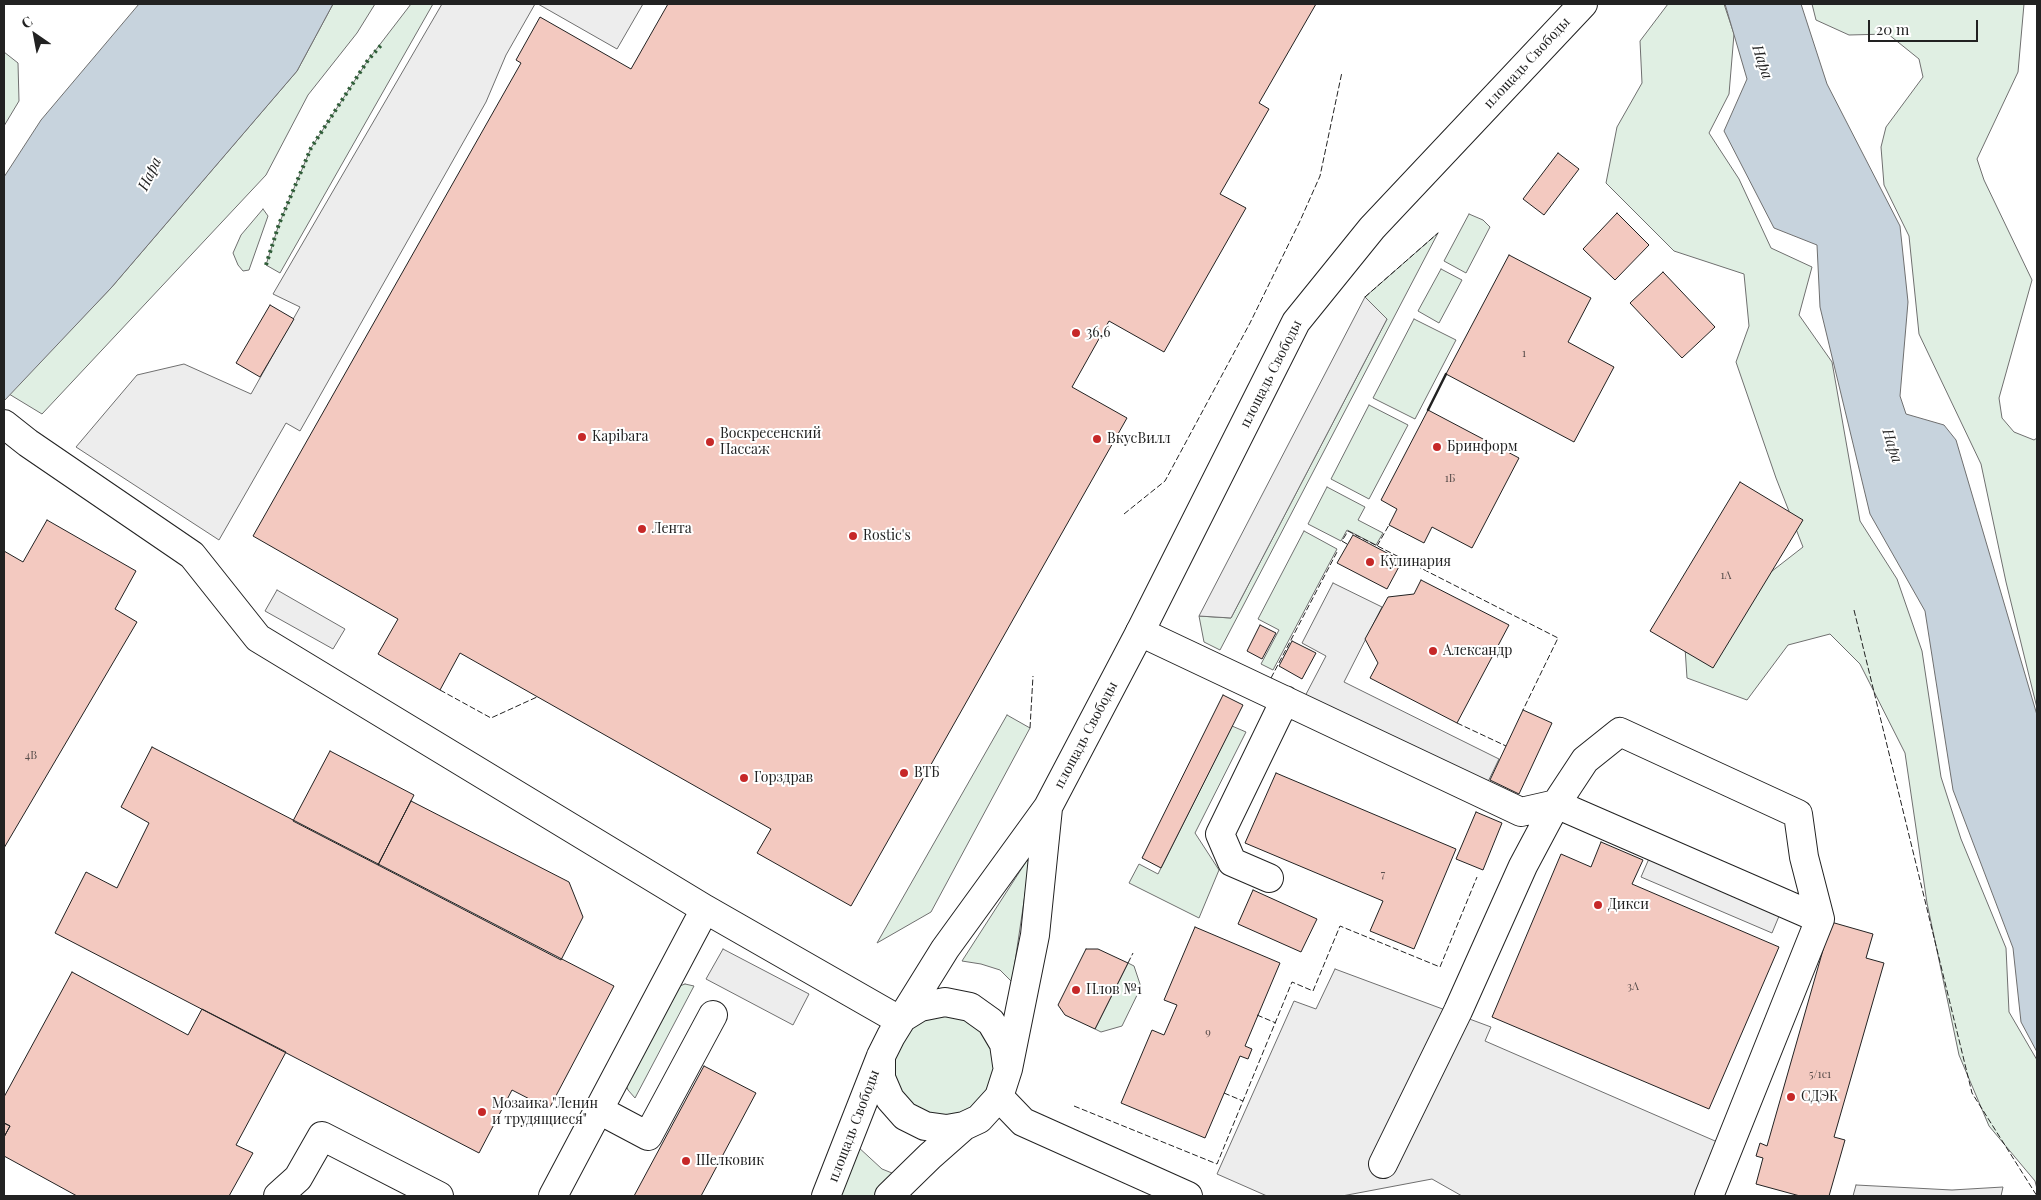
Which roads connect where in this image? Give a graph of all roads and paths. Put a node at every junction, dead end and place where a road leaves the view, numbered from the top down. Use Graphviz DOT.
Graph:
graph roads {
  1 [pos="1583,4"];
  2 [pos="4,424"];
  3 [pos="1140,632"];
  4 [pos="1285,700"];
  5 [pos="1556,804"];
  6 [pos="1048,807"];
  7 [pos="1269,878"];
  8 [pos="705,909"];
  9 [pos="1820,919"];
  10 [pos="713,1015"];
  11 [pos="899,1020"];
  12 [pos="881,1056"];
  13 [pos="1008,1070"];
  14 [pos="999,1097"];
  15 [pos="599,1110"];
  16 [pos="964,1126"];
  17 [pos="1383,1164"];
  18 [pos="278,1196"];
  19 [pos="439,1196"];
  20 [pos="553,1196"];
  21 [pos="826,1196"];
  22 [pos="889,1196"];
  23 [pos="1188,1196"];
  24 [pos="1709,1196"];
  1 -- 3 [label="main road, площадь Свободы"];
  2 -- 8 [label="main road"];
  3 -- 4 [label="main road"];
  3 -- 6 [label="main road, площадь Свободы"];
  4 -- 5 [label="main road"];
  4 -- 7 [label="main road"];
  5 -- 9 [label="main road"];
  5 -- 9 [label="main road"];
  5 -- 17 [label="main road"];
  6 -- 11 [label="main road, площадь Свободы"];
  6 -- 13 [label="main road, площадь Свободы"];
  8 -- 11 [label="main road"];
  8 -- 15 [label="main road"];
  9 -- 24 [label="main road"];
  10 -- 15 [label="main road"];
  11 -- 12 [label="main road, площадь Свободы"];
  11 -- 13 [label="main road, площадь Свободы"];
  12 -- 16 [label="main road, площадь Свободы"];
  12 -- 21 [label="main road, площадь Свободы"];
  13 -- 14 [label="main road, площадь Свободы"];
  14 -- 16 [label="main road, площадь Свободы"];
  14 -- 23 [label="main road"];
  15 -- 20 [label="main road"];
  16 -- 22 [label="main road, площадь Свободы"];
  18 -- 19 [label="main road"];
}
